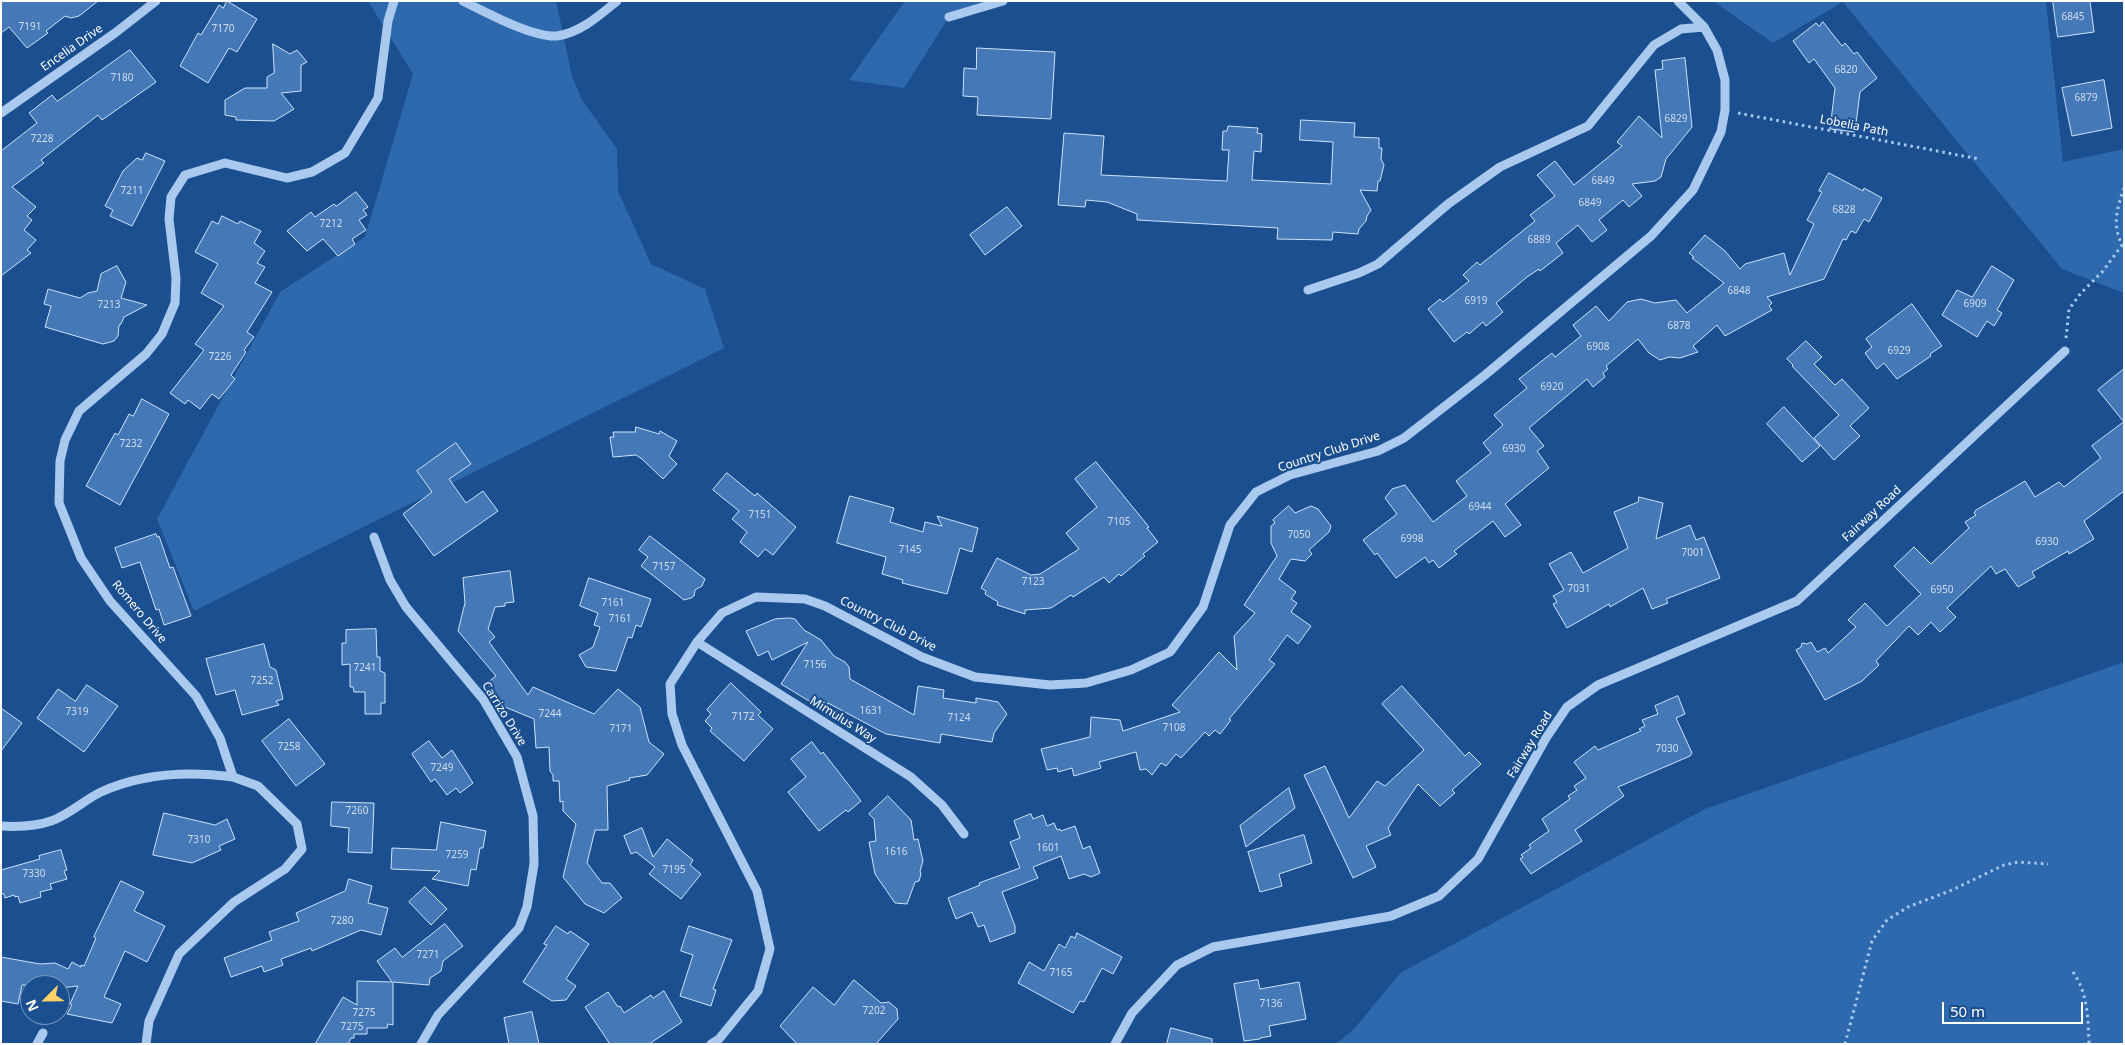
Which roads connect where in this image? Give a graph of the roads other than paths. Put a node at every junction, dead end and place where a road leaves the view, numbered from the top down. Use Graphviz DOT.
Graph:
graph roads {
  1 [pos="156,1"];
  2 [pos="394,1"];
  3 [pos="462,1"];
  4 [pos="617,1"];
  5 [pos="1003,1"];
  6 [pos="1680,3"];
  7 [pos="949,17"];
  8 [pos="1704,27"];
  9 [pos="1,113"];
  10 [pos="1308,290"];
  11 [pos="2065,351"];
  12 [pos="374,537"];
  13 [pos="697,642"];
  14 [pos="233,777"];
  15 [pos="1,826"];
  16 [pos="964,834"];
  17 [pos="43,1033"];
  18 [pos="38,1044"];
  19 [pos="146,1044"];
  20 [pos="421,1044"];
  21 [pos="711,1044"];
  22 [pos="1115,1044"];
  1 -- 9 [label="street, Encelia Drive"];
  2 -- 14 [label="street, Romero Drive"];
  3 -- 4 [label="street"];
  5 -- 7 [label="street"];
  6 -- 8 [label="street, Country Club Drive"];
  8 -- 10 [label="street"];
  8 -- 13 [label="street, Country Club Drive"];
  11 -- 22 [label="street, Fairway Road"];
  12 -- 20 [label="street, Carrizo Drive"];
  13 -- 16 [label="street, Mimulus Way"];
  13 -- 21 [label="street, Country Club Drive"];
  14 -- 15 [label="street"];
  14 -- 19 [label="street"];
  17 -- 18 [label="street"];
}
